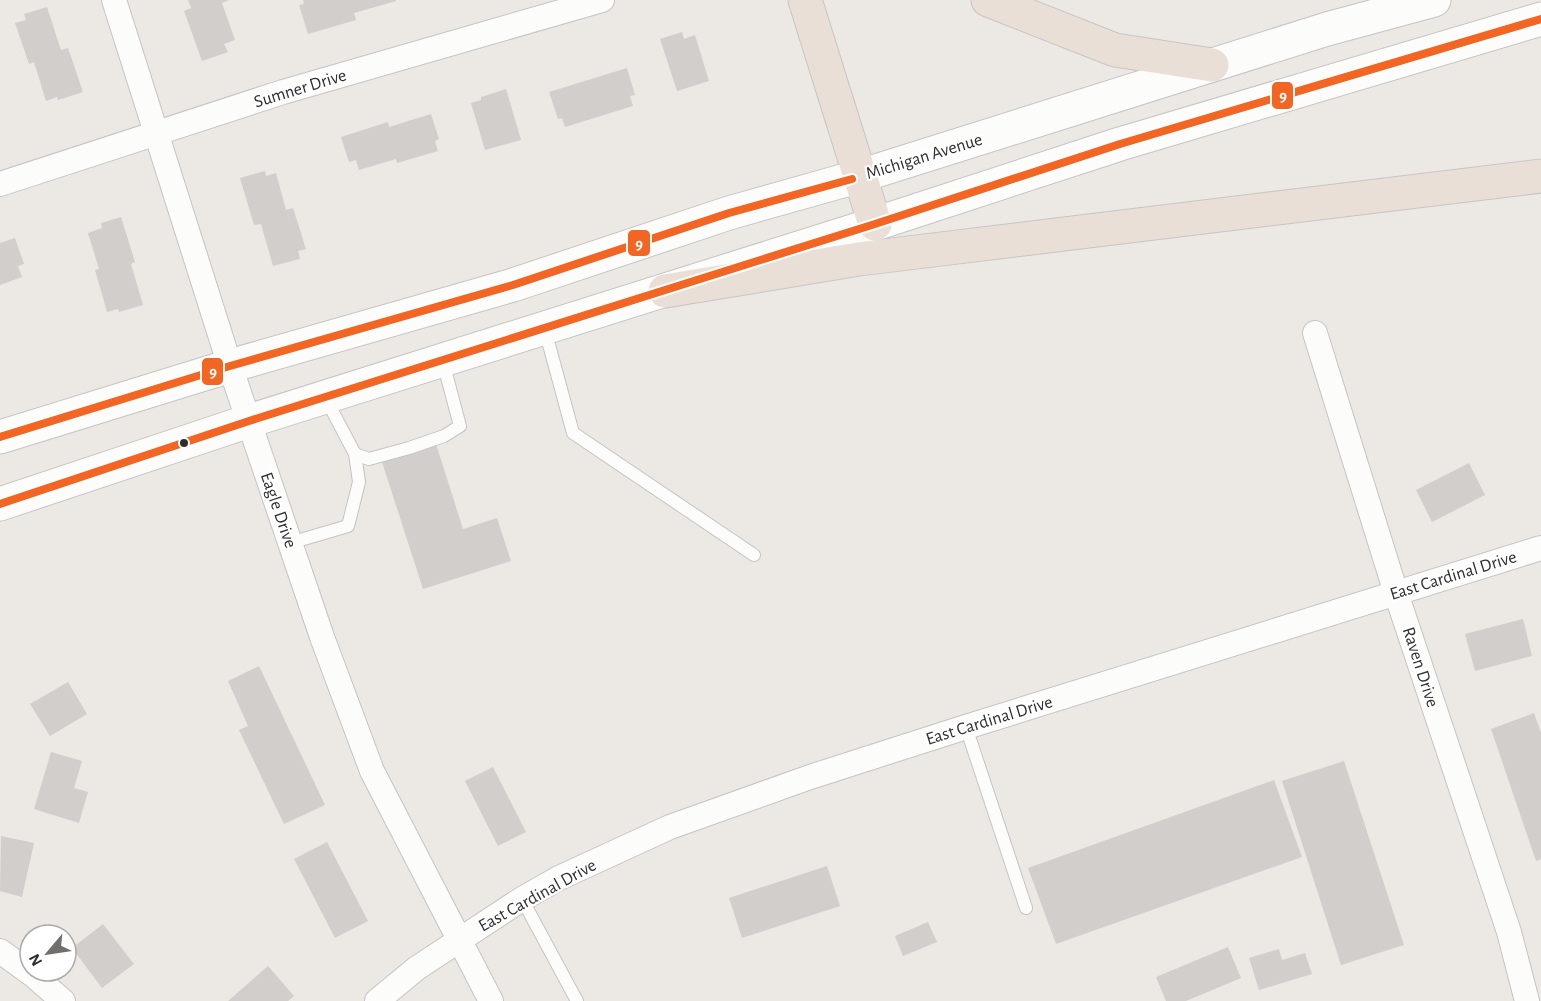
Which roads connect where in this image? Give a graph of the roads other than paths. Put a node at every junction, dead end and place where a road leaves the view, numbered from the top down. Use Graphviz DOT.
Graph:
graph roads {
  1 [pos="114,0"];
  2 [pos="602,0"];
  3 [pos="805,0"];
  4 [pos="988,0"];
  5 [pos="1434,0"];
  6 [pos="1541,19"];
  7 [pos="1212,65"];
  8 [pos="156,133"];
  9 [pos="860,176"];
  10 [pos="1541,176"];
  11 [pos="0,184"];
  12 [pos="875,224"];
  13 [pos="665,291"];
  14 [pos="545,329"];
  15 [pos="1315,333"];
  16 [pos="443,361"];
  17 [pos="230,366"];
  18 [pos="325,397"];
  19 [pos="249,421"];
  20 [pos="0,437"];
  21 [pos="355,454"];
  22 [pos="0,504"];
  23 [pos="290,543"];
  24 [pos="1541,548"];
  25 [pos="754,555"];
  26 [pos="1396,593"];
  27 [pos="966,726"];
  28 [pos="522,899"];
  29 [pos="1026,908"];
  30 [pos="458,940"];
  31 [pos="0,951"];
  32 [pos="63,1001"];
  33 [pos="377,1001"];
  34 [pos="490,1001"];
  35 [pos="577,1001"];
  36 [pos="1527,1001"];
  1 -- 8 [label="street, Eagle Drive"];
  2 -- 8 [label="street, Sumner Drive"];
  3 -- 9 [label="highway"];
  4 -- 7 [label="highway"];
  5 -- 7 [label="main road, Michigan Avenue"];
  6 -- 12 [label="main road"];
  7 -- 9 [label="main road, Michigan Avenue"];
  8 -- 11 [label="street, Sumner Drive"];
  8 -- 17 [label="street, Eagle Drive"];
  9 -- 12 [label="highway"];
  9 -- 17 [label="main road, Michigan Avenue"];
  10 -- 13 [label="highway"];
  12 -- 13 [label="main road"];
  13 -- 14 [label="main road"];
  14 -- 16 [label="main road"];
  14 -- 25 [label="lane"];
  15 -- 26 [label="street, Raven Drive"];
  16 -- 18 [label="main road"];
  16 -- 21 [label="lane"];
  17 -- 19 [label="street, Eagle Drive"];
  17 -- 20 [label="main road, Michigan Avenue"];
  18 -- 19 [label="main road"];
  18 -- 21 [label="lane"];
  19 -- 22 [label="main road"];
  19 -- 23 [label="street, Eagle Drive"];
  21 -- 23 [label="lane"];
  23 -- 30 [label="street, Eagle Drive"];
  24 -- 26 [label="street, East Cardinal Drive"];
  26 -- 27 [label="street, East Cardinal Drive"];
  26 -- 36 [label="street, Raven Drive"];
  27 -- 28 [label="street, East Cardinal Drive"];
  27 -- 29 [label="lane"];
  28 -- 30 [label="street, East Cardinal Drive"];
  28 -- 35 [label="lane"];
  30 -- 33 [label="street, East Cardinal Drive"];
  30 -- 34 [label="street, Eagle Drive"];
  31 -- 32 [label="street"];
}
